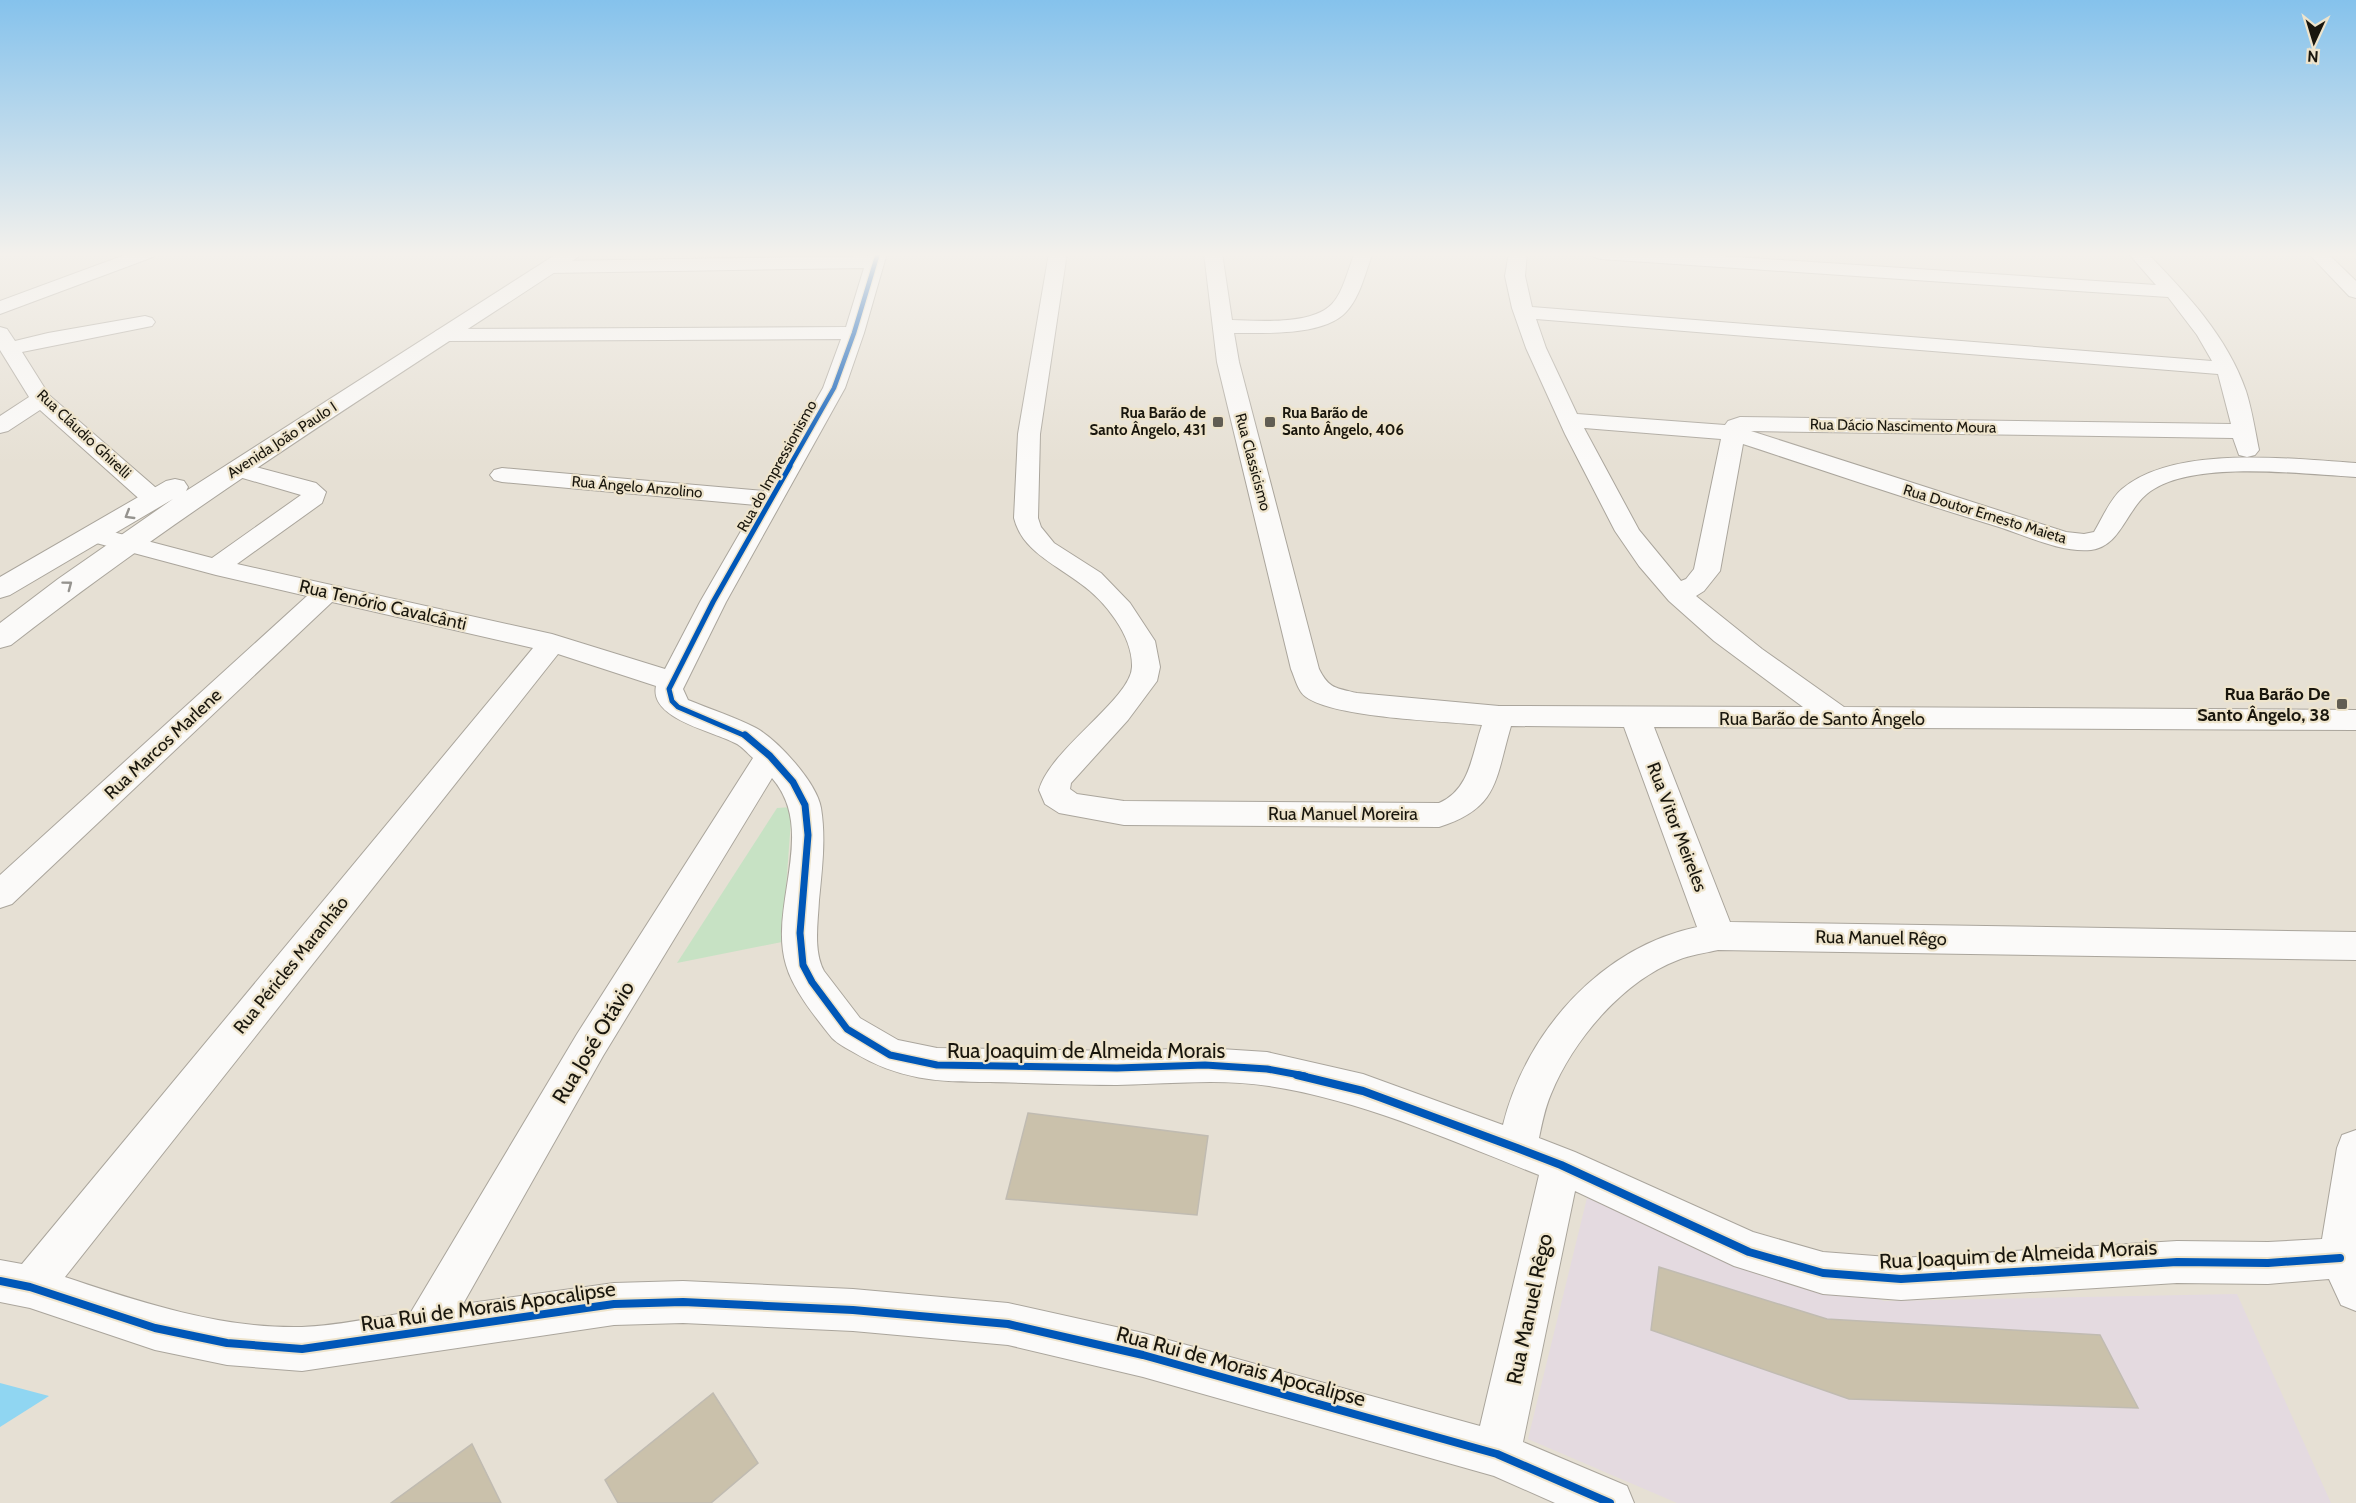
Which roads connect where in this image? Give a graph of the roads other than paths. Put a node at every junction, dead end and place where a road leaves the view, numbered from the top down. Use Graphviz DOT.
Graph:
graph roads {
  1 [pos="138,323"];
  2 [pos="443,323"];
  3 [pos="460,323"];
  4 [pos="857,323"];
  5 [pos="1047,323"];
  6 [pos="1296,323"];
  7 [pos="1528,323"];
  8 [pos="1663,323"];
  9 [pos="2198,323"];
  10 [pos="1222,326"];
  11 [pos="854,333"];
  12 [pos="443,335"];
  13 [pos="5,341"];
  14 [pos="2225,368"];
  15 [pos="11,369"];
  16 [pos="41,399"];
  17 [pos="1569,420"];
  18 [pos="0,426"];
  19 [pos="2244,431"];
  20 [pos="1734,434"];
  21 [pos="2251,464"];
  22 [pos="237,469"];
  23 [pos="2356,470"];
  24 [pos="502,475"];
  25 [pos="154,499"];
  26 [pos="771,499"];
  27 [pos="94,535"];
  28 [pos="126,545"];
  29 [pos="216,567"];
  30 [pos="0,589"];
  31 [pos="326,592"];
  32 [pos="1678,595"];
  33 [pos="0,638"];
  34 [pos="552,644"];
  35 [pos="1305,669"];
  36 [pos="671,681"];
  37 [pos="1499,717"];
  38 [pos="1838,718"];
  39 [pos="1636,719"];
  40 [pos="2356,720"];
  41 [pos="770,756"];
  42 [pos="0,895"];
  43 [pos="1718,936"];
  44 [pos="2356,946"];
  45 [pos="1517,1148"];
  46 [pos="2355,1151"];
  47 [pos="1561,1165"];
  48 [pos="2348,1274"];
  49 [pos="15,1284"];
  50 [pos="423,1332"];
  51 [pos="1497,1454"];
  52 [pos="1610,1503"];
  1 -- 13 [label="street"];
  2 -- 25 [label="main road, Avenida João Paulo I"];
  3 -- 12 [label="main road, Avenida João Paulo I"];
  4 -- 11 [label="street, Rua do Impressionismo"];
  5 -- 37 [label="street, Rua Manuel Moreira"];
  6 -- 10 [label="street"];
  7 -- 17 [label="street"];
  8 -- 14 [label="street"];
  9 -- 14 [label="street"];
  10 -- 35 [label="street, Rua Classicismo"];
  11 -- 12 [label="street"];
  11 -- 26 [label="street, Rua do Impressionismo"];
  12 -- 22 [label="main road, Avenida João Paulo I"];
  13 -- 15 [label="street, Rua Cláudio Ghirelli"];
  14 -- 19 [label="street"];
  15 -- 16 [label="street, Rua Cláudio Ghirelli"];
  16 -- 18 [label="street"];
  16 -- 25 [label="street, Rua Cláudio Ghirelli"];
  17 -- 20 [label="street, Rua Dácio Nascimento Moura"];
  17 -- 32 [label="street"];
  19 -- 20 [label="street, Rua Dácio Nascimento Moura"];
  19 -- 21 [label="street"];
  20 -- 21 [label="street, Rua Doutor Ernesto Maieta"];
  20 -- 32 [label="street"];
  21 -- 23 [label="street, Rua Doutor Ernesto Maieta"];
  22 -- 28 [label="main road, Avenida João Paulo I"];
  22 -- 29 [label="street"];
  24 -- 26 [label="street, Rua Ângelo Anzolino"];
  25 -- 27 [label="main road, Avenida João Paulo I, one-way"];
  26 -- 36 [label="street, Rua do Impressionismo"];
  27 -- 28 [label="street, Rua Tenório Cavalcânti"];
  27 -- 30 [label="main road, Avenida João Paulo I"];
  28 -- 29 [label="street, Rua Tenório Cavalcânti"];
  33 -- 28 [label="main road, Avenida João Paulo I, one-way"];
  29 -- 31 [label="street, Rua Tenório Cavalcânti"];
  31 -- 34 [label="street, Rua Tenório Cavalcânti"];
  31 -- 42 [label="street, Rua Marcos Marlene"];
  32 -- 38 [label="street"];
  34 -- 36 [label="street, Rua Tenório Cavalcânti"];
  34 -- 49 [label="street, Rua Péricles Maranhão"];
  35 -- 37 [label="street, Rua Barão de Santo Ângelo"];
  36 -- 41 [label="street, Rua Joaquim de Almeida Morais"];
  37 -- 39 [label="street, Rua Barão de Santo Ângelo"];
  38 -- 39 [label="street, Rua Barão de Santo Ângelo"];
  38 -- 40 [label="street, Rua Barão de Santo Ângelo"];
  39 -- 43 [label="street, Rua Vitor Meireles"];
  41 -- 45 [label="street, Rua Joaquim de Almeida Morais"];
  41 -- 50 [label="street, Rua José Otávio"];
  43 -- 44 [label="street, Rua Manuel Rêgo"];
  43 -- 45 [label="street, Rua Manuel Rêgo"];
  45 -- 47 [label="street, Rua Joaquim de Almeida Morais"];
  46 -- 48 [label="street"];
  47 -- 48 [label="street, Rua Joaquim de Almeida Morais"];
  47 -- 51 [label="street, Rua Manuel Rêgo"];
  49 -- 50 [label="street, Rua Rui de Morais Apocalipse"];
  50 -- 51 [label="street, Rua Rui de Morais Apocalipse"];
  51 -- 52 [label="street, Rua Rui de Morais Apocalipse"];
}
